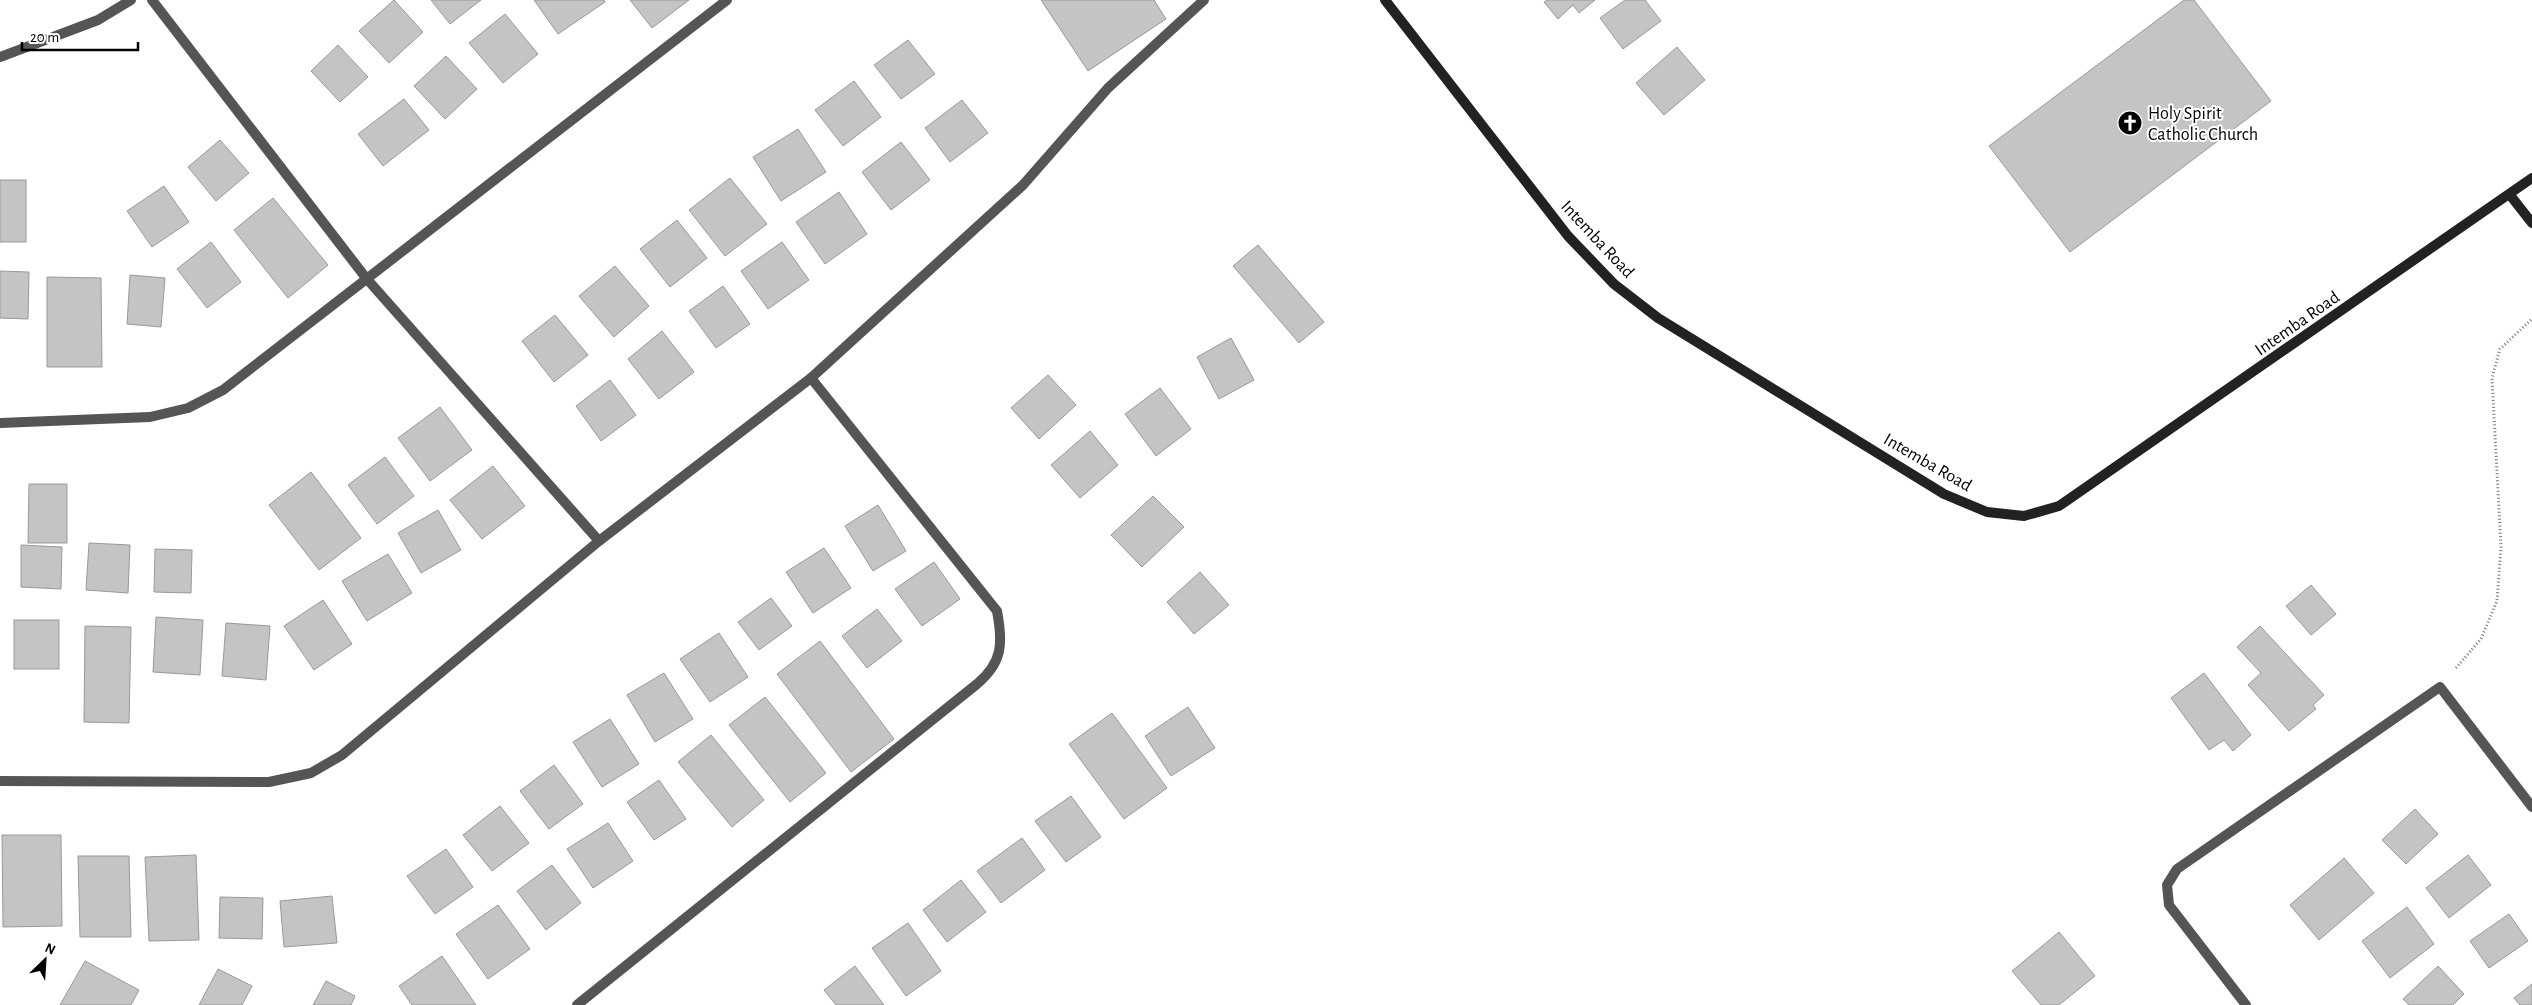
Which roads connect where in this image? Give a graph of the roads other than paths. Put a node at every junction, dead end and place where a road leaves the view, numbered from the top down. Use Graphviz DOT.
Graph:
graph roads {
  1 [pos="131,0"];
  2 [pos="152,0"];
  3 [pos="727,0"];
  4 [pos="1204,0"];
  5 [pos="1385,0"];
  6 [pos="0,57"];
  7 [pos="2532,178"];
  8 [pos="2510,195"];
  9 [pos="2532,223"];
  10 [pos="366,278"];
  11 [pos="811,378"];
  12 [pos="0,423"];
  13 [pos="599,541"];
  14 [pos="0,780"];
  15 [pos="2532,807"];
  16 [pos="577,1005"];
  17 [pos="2246,1005"];
  1 -- 6 [label="street"];
  2 -- 10 [label="street"];
  3 -- 10 [label="street"];
  4 -- 11 [label="street"];
  5 -- 8 [label="street, Intemba Road"];
  7 -- 8 [label="street, Intemba Road"];
  8 -- 9 [label="street"];
  10 -- 12 [label="street"];
  10 -- 13 [label="street"];
  11 -- 13 [label="street"];
  11 -- 16 [label="street"];
  13 -- 14 [label="street"];
  15 -- 17 [label="street"];
}
